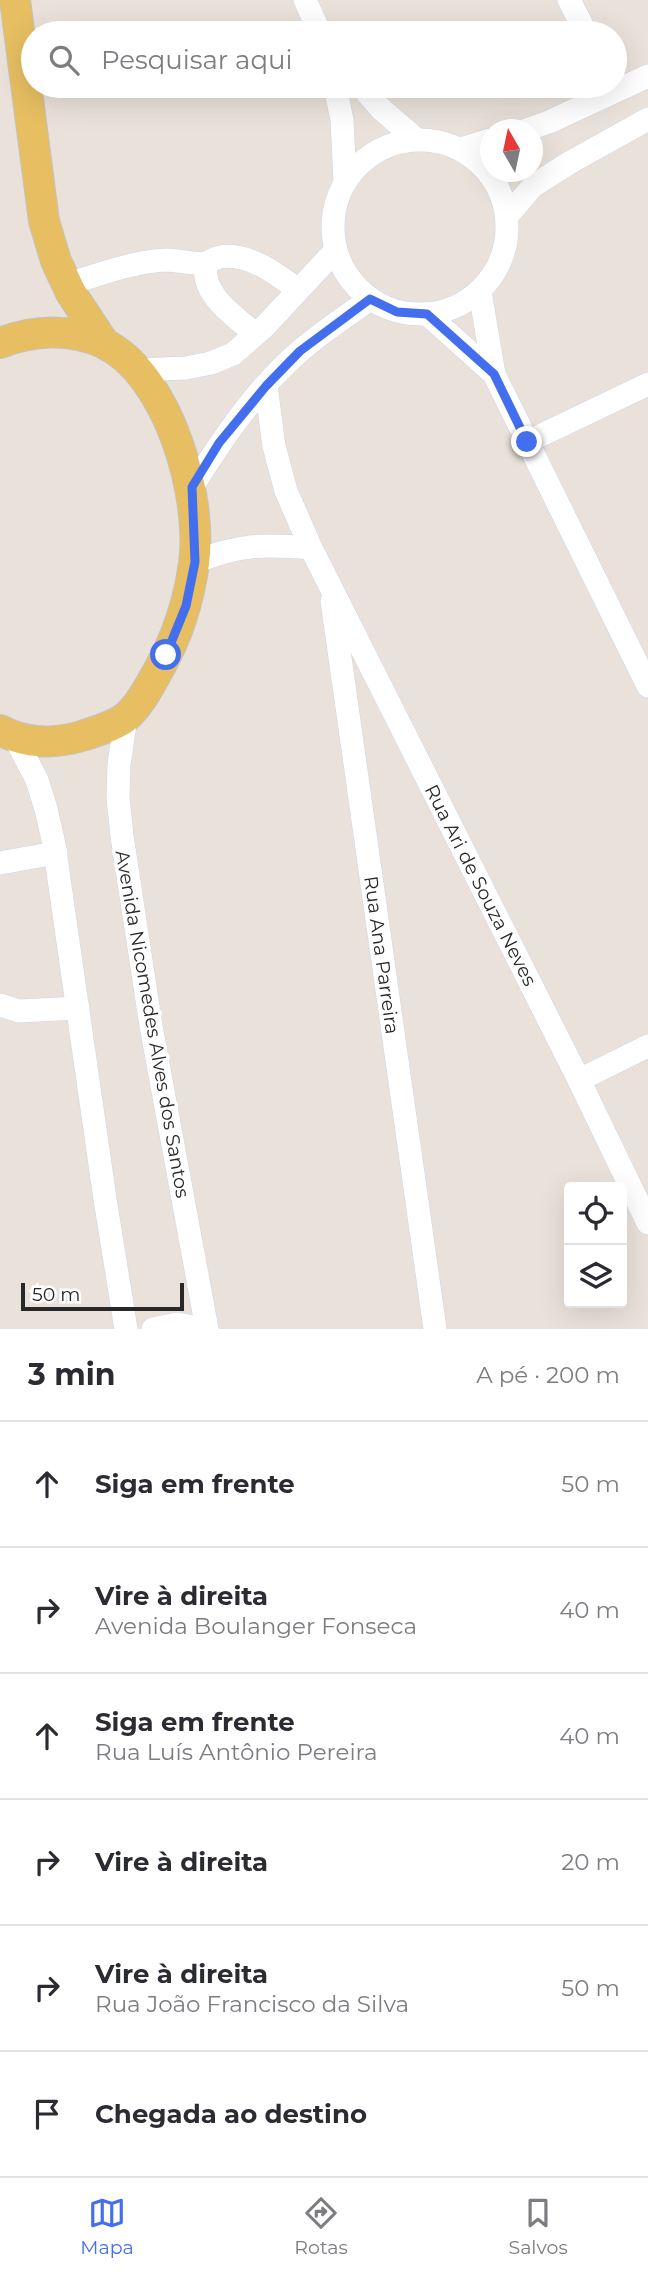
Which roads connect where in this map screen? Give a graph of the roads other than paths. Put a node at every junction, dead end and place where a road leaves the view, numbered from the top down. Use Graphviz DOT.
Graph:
graph roads {
  1 [pos="15,0"];
  2 [pos="304,0"];
  3 [pos="569,0"];
  4 [pos="314,21"];
  5 [pos="580,21"];
  6 [pos="21,46"];
  7 [pos="648,76"];
  8 [pos="627,84"];
  9 [pos="28,98"];
  10 [pos="337,98"];
  11 [pos="371,98"];
  12 [pos="596,98"];
  13 [pos="648,118"];
  14 [pos="543,124"];
  15 [pos="416,139"];
  16 [pos="480,143"];
  17 [pos="461,149"];
  18 [pos="345,181"];
  19 [pos="508,215"];
  20 [pos="335,251"];
  21 [pos="206,263"];
  22 [pos="67,284"];
  23 [pos="298,290"];
  24 [pos="480,292"];
  25 [pos="370,299"];
  26 [pos="427,314"];
  27 [pos="255,334"];
  28 [pos="0,344"];
  29 [pos="104,344"];
  30 [pos="138,370"];
  31 [pos="494,374"];
  32 [pos="648,384"];
  33 [pos="266,386"];
  34 [pos="527,442"];
  35 [pos="192,487"];
  36 [pos="312,548"];
  37 [pos="195,562"];
  38 [pos="330,582"];
  39 [pos="639,645"];
  40 [pos="648,686"];
  41 [pos="126,717"];
  42 [pos="7,734"];
  43 [pos="55,853"];
  44 [pos="0,863"];
  45 [pos="0,1005"];
  46 [pos="78,1008"];
  47 [pos="648,1046"];
  48 [pos="579,1080"];
  49 [pos="648,1223"];
  50 [pos="126,1329"];
  51 [pos="153,1329"];
  52 [pos="205,1329"];
  53 [pos="435,1329"];
  1 -- 6 [label="main road"];
  2 -- 4 [label="street"];
  3 -- 5 [label="street"];
  7 -- 8 [label="street"];
  9 -- 22 [label="main road"];
  10 -- 18 [label="street"];
  11 -- 15 [label="street"];
  12 -- 14 [label="street"];
  13 -- 19 [label="street"];
  15 -- 17 [label="street"];
  15 -- 18 [label="street"];
  16 -- 17 [label="street"];
  17 -- 19 [label="street"];
  18 -- 20 [label="street"];
  19 -- 24 [label="street"];
  20 -- 23 [label="street"];
  20 -- 25 [label="street"];
  21 -- 22 [label="street"];
  21 -- 23 [label="street"];
  21 -- 27 [label="street"];
  22 -- 29 [label="main road"];
  23 -- 27 [label="street"];
  24 -- 26 [label="street"];
  24 -- 31 [label="street"];
  25 -- 26 [label="street"];
  25 -- 33 [label="street"];
  26 -- 31 [label="street"];
  27 -- 30 [label="street"];
  28 -- 29 [label="main road"];
  29 -- 30 [label="main road"];
  30 -- 35 [label="main road"];
  31 -- 34 [label="street"];
  32 -- 34 [label="street"];
  33 -- 35 [label="street"];
  33 -- 36 [label="street, Rua Ari de Souza Neves"];
  34 -- 39 [label="street"];
  35 -- 37 [label="main road"];
  36 -- 37 [label="street"];
  36 -- 38 [label="street, Rua Ari de Souza Neves"];
  37 -- 41 [label="main road"];
  38 -- 48 [label="street, Rua Ari de Souza Neves"];
  38 -- 53 [label="street, Rua Ana Parreira"];
  39 -- 40 [label="street"];
  41 -- 42 [label="main road"];
  41 -- 52 [label="street, Avenida Nicomedes Alves dos Santos"];
  42 -- 43 [label="street"];
  43 -- 44 [label="street"];
  43 -- 46 [label="street"];
  45 -- 46 [label="street"];
  46 -- 50 [label="street"];
  47 -- 48 [label="street"];
  48 -- 49 [label="street, Rua Ari de Souza Neves"];
  51 -- 52 [label="street"];
}
